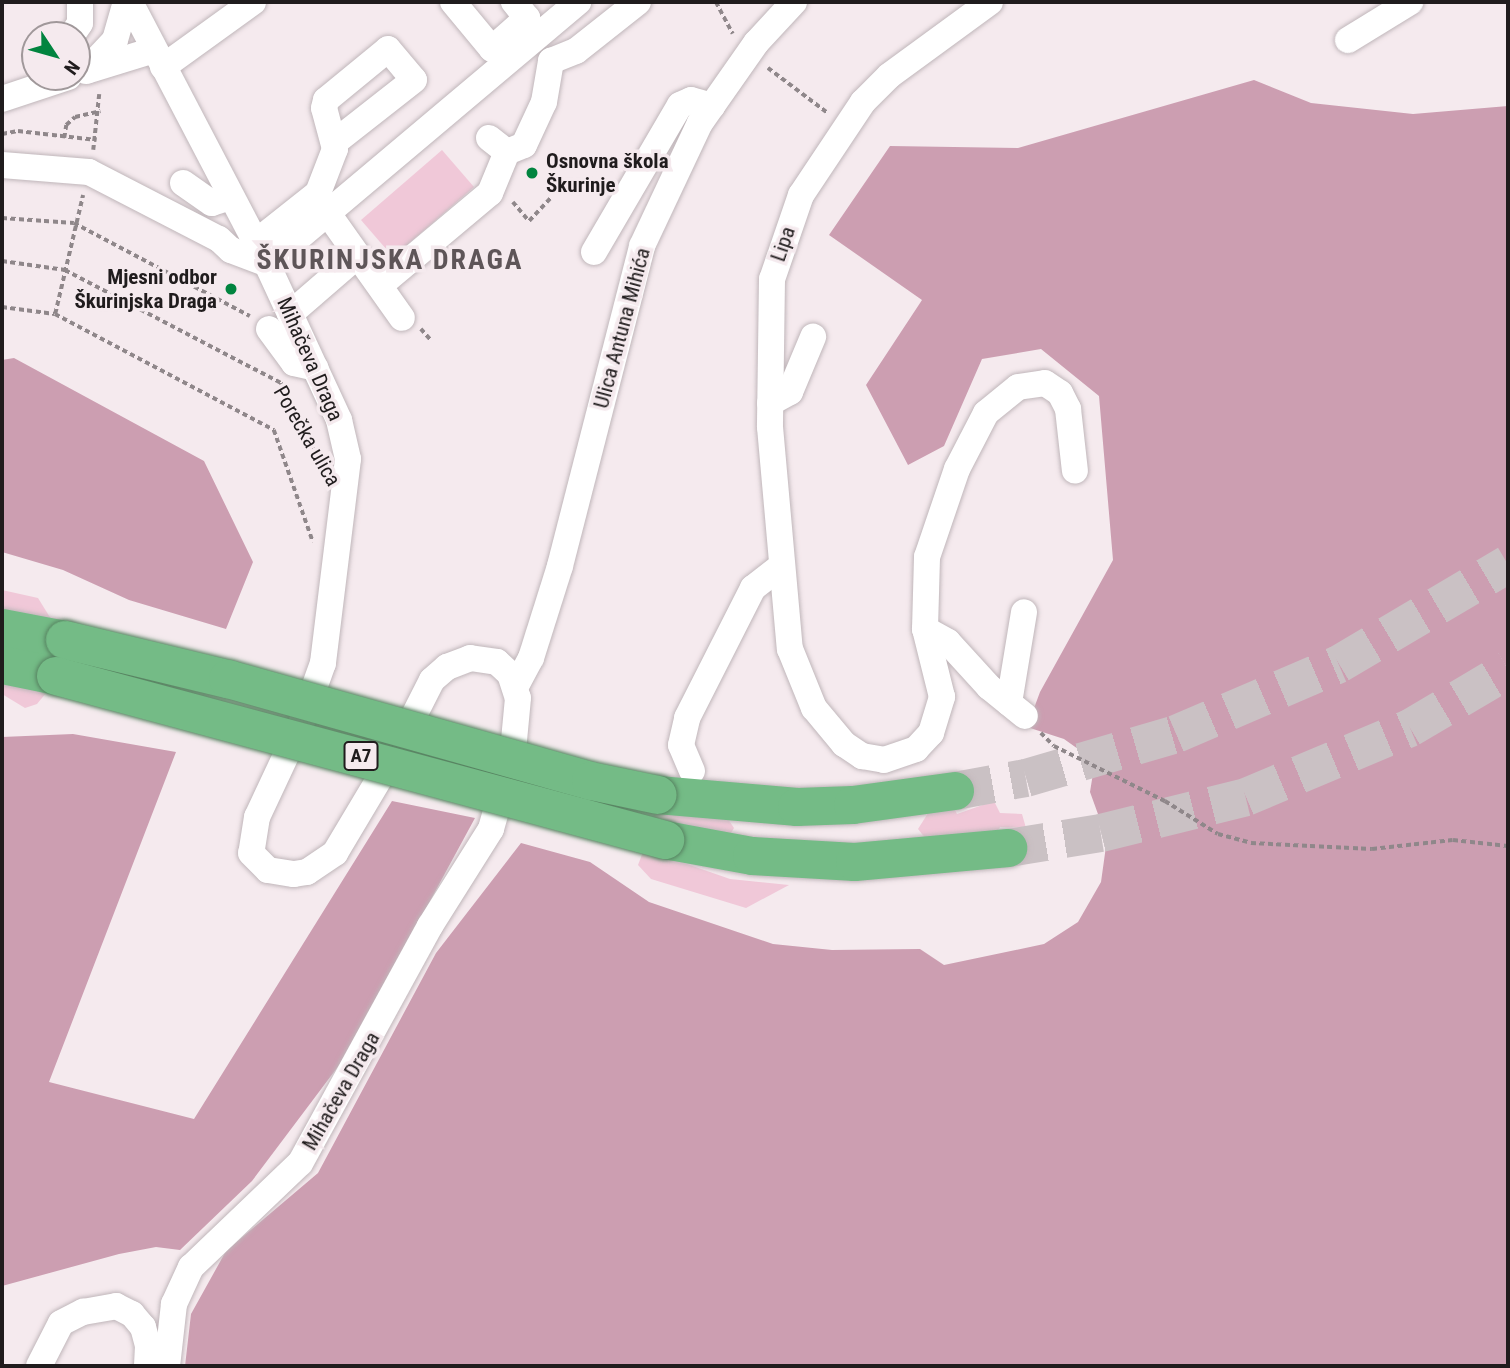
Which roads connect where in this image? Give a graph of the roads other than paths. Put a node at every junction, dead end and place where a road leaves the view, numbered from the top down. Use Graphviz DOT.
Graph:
graph roads {
  1 [pos="80,2"];
  2 [pos="128,2"];
  3 [pos="253,2"];
  4 [pos="453,2"];
  5 [pos="514,2"];
  6 [pos="578,2"];
  7 [pos="638,2"];
  8 [pos="794,2"];
  9 [pos="990,2"];
  10 [pos="1410,2"];
  11 [pos="80,21"];
  12 [pos="1348,40"];
  13 [pos="158,59"];
  14 [pos="91,61"];
  15 [pos="91,71"];
  16 [pos="26,91"];
  17 [pos="2,99"];
  18 [pos="712,106"];
  19 [pos="335,142"];
  20 [pos="2,164"];
  21 [pos="183,183"];
  22 [pos="230,197"];
  23 [pos="329,215"];
  24 [pos="594,252"];
  25 [pos="261,254"];
  26 [pos="357,256"];
  27 [pos="385,281"];
  28 [pos="280,321"];
  29 [pos="412,325"];
  30 [pos="813,337"];
  31 [pos="769,403"];
  32 [pos="1075,471"];
  33 [pos="320,560"];
  34 [pos="779,568"];
  35 [pos="333,584"];
  36 [pos="1024,612"];
  37 [pos="2,628"];
  38 [pos="925,628"];
  39 [pos="2,665"];
  40 [pos="516,686"];
  41 [pos="692,771"];
  42 [pos="955,791"];
  43 [pos="1008,848"];
  44 [pos="116,1306"];
  45 [pos="21,1366"];
  46 [pos="39,1366"];
  47 [pos="147,1366"];
  48 [pos="167,1366"];
  1 -- 11 [label="street"];
  2 -- 13 [label="street, Mihačeva Draga"];
  2 -- 14 [label="street"];
  3 -- 13 [label="street"];
  4 -- 5 [label="street"];
  6 -- 23 [label="street"];
  7 -- 27 [label="street"];
  8 -- 18 [label="street, Ulica Antuna Mihića"];
  9 -- 31 [label="street, Lipa"];
  10 -- 12 [label="street"];
  13 -- 15 [label="street"];
  13 -- 22 [label="street, Mihačeva Draga"];
  16 -- 17 [label="street"];
  18 -- 24 [label="street"];
  18 -- 40 [label="street, Ulica Antuna Mihića"];
  19 -- 25 [label="street"];
  20 -- 25 [label="street"];
  21 -- 22 [label="street"];
  22 -- 25 [label="street, Mihačeva Draga"];
  23 -- 25 [label="street"];
  23 -- 26 [label="street"];
  25 -- 28 [label="street, Mihačeva Draga"];
  26 -- 28 [label="street"];
  26 -- 29 [label="street"];
  28 -- 35 [label="street, Mihačeva Draga"];
  30 -- 31 [label="street"];
  31 -- 34 [label="street, Lipa"];
  32 -- 38 [label="street, Lipa"];
  33 -- 35 [label="street"];
  34 -- 38 [label="street, Lipa"];
  34 -- 41 [label="street"];
  35 -- 40 [label="street, Mihačeva Draga"];
  36 -- 38 [label="street"];
  37 -- 42 [label="highway, A7, bridge"];
  39 -- 43 [label="highway, A7, bridge"];
  40 -- 48 [label="street, Mihačeva Draga"];
  44 -- 45 [label="street"];
  44 -- 46 [label="street"];
  44 -- 47 [label="street"];
}
